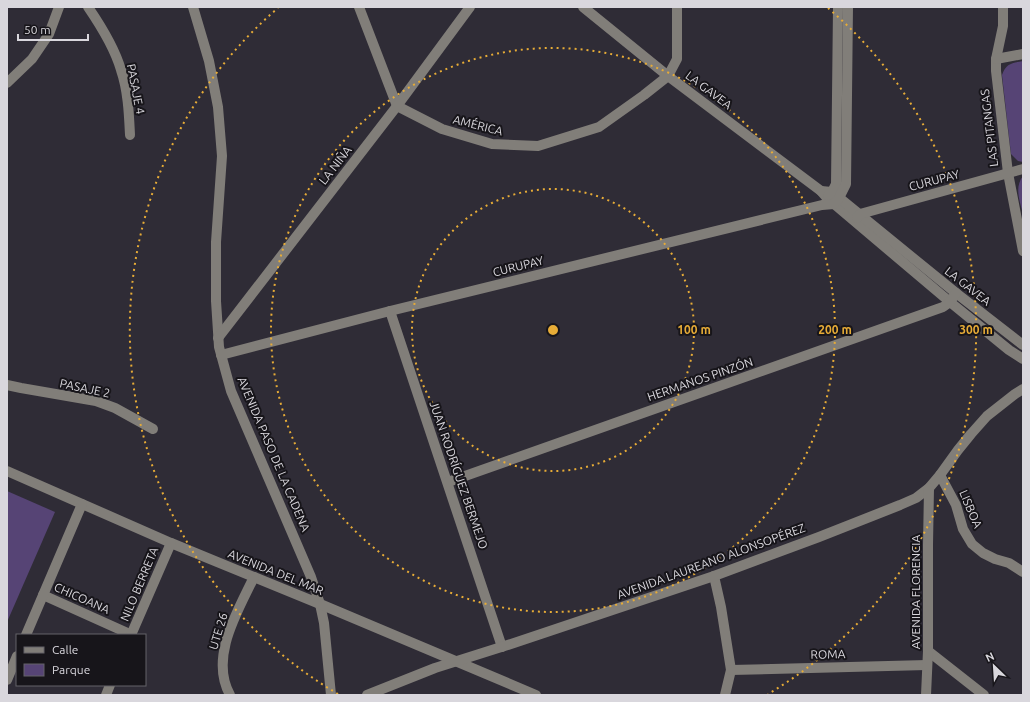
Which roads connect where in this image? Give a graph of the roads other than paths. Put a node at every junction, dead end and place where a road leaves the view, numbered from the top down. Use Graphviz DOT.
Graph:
graph roads {
  1 [pos="59,7"];
  2 [pos="88,7"];
  3 [pos="193,7"];
  4 [pos="359,7"];
  5 [pos="470,7"];
  6 [pos="583,7"];
  7 [pos="677,7"];
  8 [pos="838,7"];
  9 [pos="848,7"];
  10 [pos="1003,7"];
  11 [pos="1010,7"];
  12 [pos="1003,26"];
  13 [pos="1023,54"];
  14 [pos="996,59"];
  15 [pos="668,76"];
  16 [pos="7,83"];
  17 [pos="397,106"];
  18 [pos="130,135"];
  19 [pos="1023,169"];
  20 [pos="1008,173"];
  21 [pos="829,198"];
  22 [pos="857,218"];
  23 [pos="1023,250"];
  24 [pos="956,293"];
  25 [pos="950,302"];
  26 [pos="390,311"];
  27 [pos="218,338"];
  28 [pos="1023,345"];
  29 [pos="221,355"];
  30 [pos="1023,359"];
  31 [pos="7,385"];
  32 [pos="1023,389"];
  33 [pos="153,429"];
  34 [pos="7,471"];
  35 [pos="940,475"];
  36 [pos="448,482"];
  37 [pos="929,488"];
  38 [pos="82,504"];
  39 [pos="171,543"];
  40 [pos="1023,572"];
  41 [pos="714,576"];
  42 [pos="254,577"];
  43 [pos="43,595"];
  44 [pos="320,604"];
  45 [pos="26,634"];
  46 [pos="130,634"];
  47 [pos="132,634"];
  48 [pos="502,647"];
  49 [pos="928,651"];
  50 [pos="16,658"];
  51 [pos="456,661"];
  52 [pos="927,665"];
  53 [pos="730,670"];
  54 [pos="7,680"];
  55 [pos="230,695"];
  56 [pos="331,695"];
  57 [pos="367,695"];
  58 [pos="536,695"];
  59 [pos="725,695"];
  60 [pos="926,695"];
  61 [pos="984,695"];
  1 -- 16 [label="street"];
  2 -- 18 [label="street, PASAJE 4"];
  3 -- 27 [label="street, AVENIDA PASO DE LA CADENA"];
  4 -- 17 [label="street"];
  5 -- 17 [label="street, LA NIÑA"];
  6 -- 15 [label="street, LA GAVEA"];
  7 -- 15 [label="street"];
  8 -- 21 [label="street"];
  9 -- 21 [label="street"];
  10 -- 12 [label="street, LAS PITANGAS"];
  11 -- 12 [label="street, LAS PITANGAS"];
  12 -- 14 [label="street, LAS PITANGAS"];
  13 -- 14 [label="street"];
  14 -- 20 [label="street, LAS PITANGAS"];
  15 -- 17 [label="street, AMÉRICA"];
  15 -- 21 [label="street, LA GAVEA"];
  17 -- 27 [label="street, LA NIÑA"];
  19 -- 20 [label="street, CURUPAY"];
  20 -- 22 [label="street, CURUPAY"];
  20 -- 23 [label="street, LAS PITANGAS"];
  21 -- 22 [label="street, LA GAVEA"];
  21 -- 26 [label="street, CURUPAY"];
  22 -- 24 [label="street, LA GAVEA"];
  22 -- 25 [label="street, LA GAVEA"];
  24 -- 25 [label="street, HERMANOS PINZÓN"];
  24 -- 28 [label="street, LA GAVEA"];
  25 -- 30 [label="street, LA GAVEA"];
  25 -- 36 [label="street, HERMANOS PINZÓN"];
  26 -- 29 [label="street, CURUPAY"];
  26 -- 36 [label="street, JUAN RODRÍGUEZ BERMEJO"];
  27 -- 29 [label="street, AVENIDA PASO DE LA CADENA"];
  29 -- 44 [label="street, AVENIDA PASO DE LA CADENA"];
  31 -- 33 [label="street, PASAJE 2"];
  32 -- 35 [label="street, AVENIDA LAUREANO ALONSOPÉREZ"];
  34 -- 38 [label="street, AVENIDA DEL MAR"];
  35 -- 37 [label="street, AVENIDA LAUREANO ALONSOPÉREZ"];
  35 -- 40 [label="street, LISBOA"];
  36 -- 48 [label="street, JUAN RODRÍGUEZ BERMEJO"];
  37 -- 41 [label="street, AVENIDA LAUREANO ALONSOPÉREZ"];
  37 -- 49 [label="street, AVENIDA FLORENCIA"];
  38 -- 39 [label="street, AVENIDA DEL MAR"];
  38 -- 43 [label="street"];
  39 -- 42 [label="street, AVENIDA DEL MAR"];
  39 -- 47 [label="street, NILO BERRETA"];
  41 -- 48 [label="street, AVENIDA LAUREANO ALONSOPÉREZ"];
  41 -- 53 [label="street"];
  42 -- 44 [label="street, AVENIDA DEL MAR"];
  42 -- 55 [label="street, UTE 26"];
  43 -- 45 [label="street"];
  43 -- 46 [label="street, CHICOANA"];
  44 -- 51 [label="street, AVENIDA DEL MAR"];
  44 -- 56 [label="street, AVENIDA PASO DE LA CADENA"];
  48 -- 51 [label="street, AVENIDA LAUREANO ALONSOPÉREZ"];
  49 -- 52 [label="street, AVENIDA FLORENCIA"];
  49 -- 61 [label="street"];
  50 -- 54 [label="street"];
  51 -- 57 [label="street, AVENIDA LAUREANO ALONSOPÉREZ"];
  51 -- 58 [label="street, AVENIDA DEL MAR"];
  52 -- 53 [label="street, ROMA"];
  52 -- 60 [label="street, AVENIDA FLORENCIA"];
  53 -- 59 [label="street"];
}
